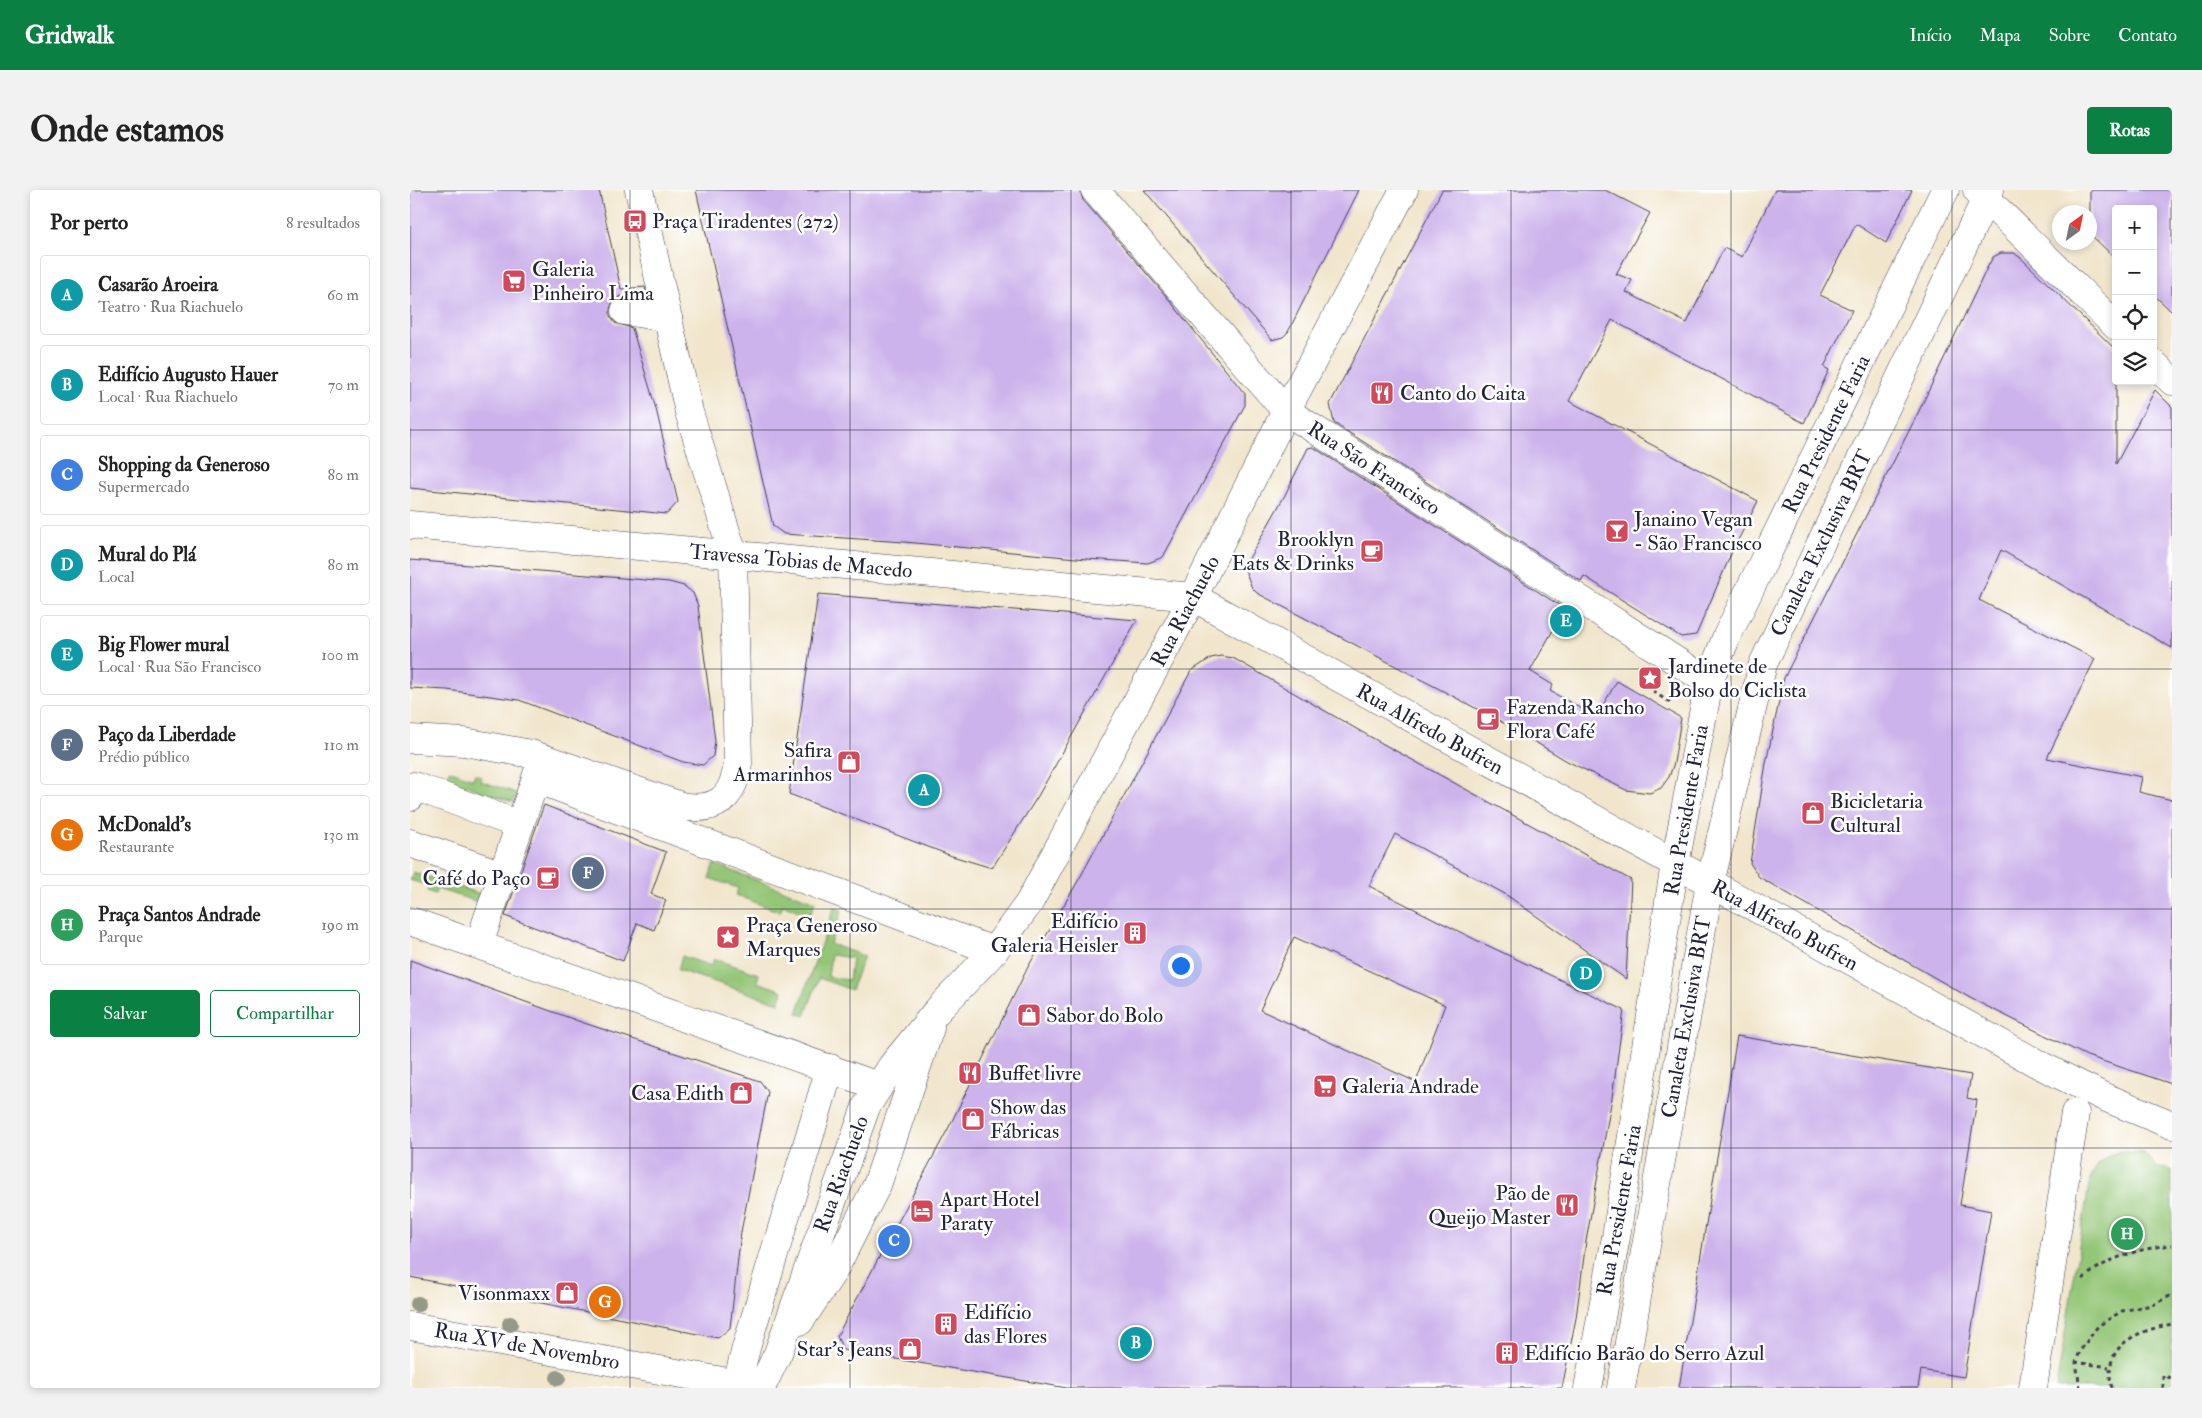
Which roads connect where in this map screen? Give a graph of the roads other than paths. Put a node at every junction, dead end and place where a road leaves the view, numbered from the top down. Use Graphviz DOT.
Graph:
graph roads {
  1 [pos="639,190"];
  2 [pos="1095,190"];
  3 [pos="1404,190"];
  4 [pos="1946,190"];
  5 [pos="1984,193"];
  6 [pos="625,311"];
  7 [pos="668,318"];
  8 [pos="2112,322"];
  9 [pos="2157,366"];
  10 [pos="2172,381"];
  11 [pos="1286,412"];
  12 [pos="410,525"];
  13 [pos="733,554"];
  14 [pos="1193,597"];
  15 [pos="1709,682"];
  16 [pos="410,739"];
  17 [pos="539,769"];
  18 [pos="410,797"];
  19 [pos="520,825"];
  20 [pos="410,843"];
  21 [pos="1675,864"];
  22 [pos="502,875"];
  23 [pos="1710,883"];
  24 [pos="410,921"];
  25 [pos="479,944"];
  26 [pos="994,951"];
  27 [pos="936,1012"];
  28 [pos="830,1068"];
  29 [pos="878,1086"];
  30 [pos="2076,1113"];
  31 [pos="2172,1125"];
  32 [pos="410,1326"];
  33 [pos="778,1353"];
  34 [pos="756,1387"];
  35 [pos="1588,1388"];
  36 [pos="1621,1388"];
  37 [pos="2033,1388"];
  1 -- 7 [label="street"];
  2 -- 11 [label="street, Rua São Francisco"];
  3 -- 11 [label="street, Rua Riachuelo"];
  4 -- 15 [label="street, Rua Presidente Faria"];
  5 -- 8 [label="street"];
  5 -- 23 [label="street, Canaleta Exclusiva BRT"];
  6 -- 7 [label="street"];
  7 -- 13 [label="street"];
  9 -- 10 [label="street"];
  11 -- 14 [label="street, Rua Riachuelo"];
  11 -- 15 [label="street, Rua São Francisco"];
  12 -- 13 [label="street, Travessa Tobias de Macedo"];
  13 -- 14 [label="street, Travessa Tobias de Macedo"];
  13 -- 17 [label="street"];
  14 -- 21 [label="street, Rua Alfredo Bufren"];
  14 -- 26 [label="street, Rua Riachuelo"];
  15 -- 21 [label="street, Rua Presidente Faria"];
  16 -- 17 [label="street"];
  17 -- 19 [label="street"];
  17 -- 26 [label="street"];
  18 -- 19 [label="street"];
  19 -- 25 [label="street"];
  20 -- 22 [label="street"];
  21 -- 23 [label="street, Rua Alfredo Bufren"];
  21 -- 35 [label="street, Rua Presidente Faria"];
  23 -- 31 [label="street, Rua Alfredo Bufren"];
  23 -- 36 [label="street, Canaleta Exclusiva BRT"];
  24 -- 25 [label="street"];
  25 -- 28 [label="street"];
  26 -- 27 [label="street, Rua Riachuelo"];
  27 -- 29 [label="street, Rua Riachuelo"];
  27 -- 33 [label="street, Rua Riachuelo"];
  28 -- 29 [label="street"];
  28 -- 34 [label="street"];
  29 -- 33 [label="street, Rua Riachuelo"];
  30 -- 37 [label="street"];
  32 -- 34 [label="street, Rua XV de Novembro"];
  33 -- 34 [label="street, Rua Riachuelo"];
}
